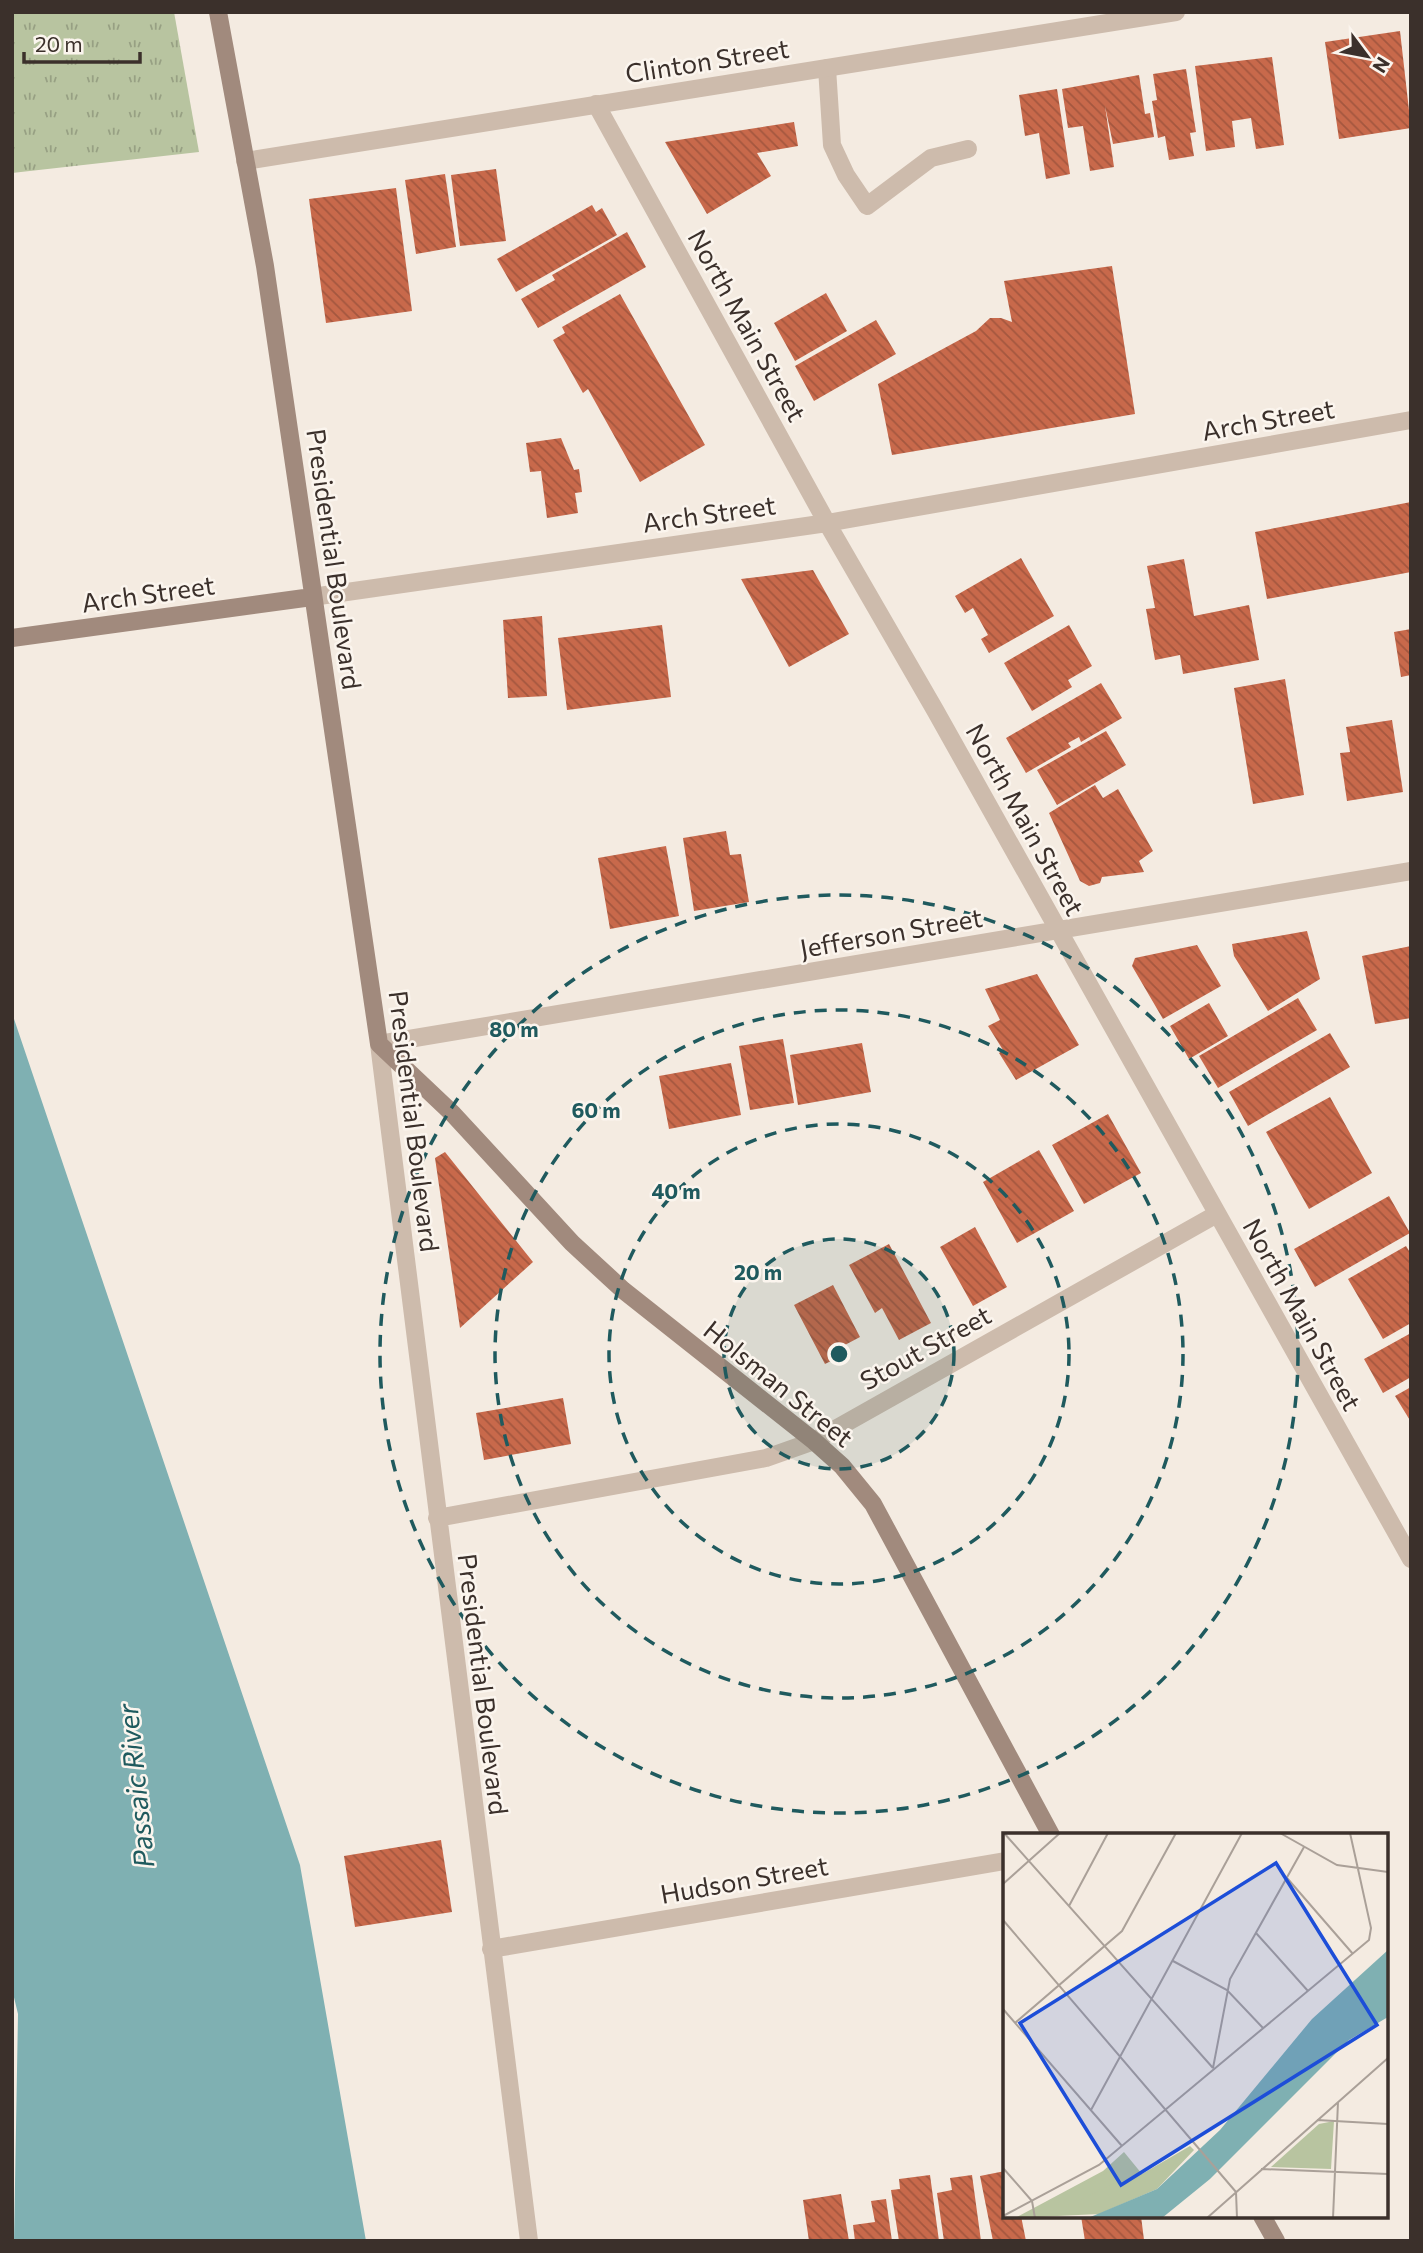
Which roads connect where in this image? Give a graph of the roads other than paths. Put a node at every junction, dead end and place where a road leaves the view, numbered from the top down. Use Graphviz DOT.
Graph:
graph roads {
  1 [pos="218,12"];
  2 [pos="1176,12"];
  3 [pos="827,68"];
  4 [pos="596,104"];
  5 [pos="968,149"];
  6 [pos="245,161"];
  7 [pos="1411,420"];
  8 [pos="827,523"];
  9 [pos="312,597"];
  10 [pos="12,638"];
  11 [pos="1411,871"];
  12 [pos="1059,930"];
  13 [pos="379,1044"];
  14 [pos="1217,1214"];
  15 [pos="814,1441"];
  16 [pos="437,1518"];
  17 [pos="1411,1559"];
  18 [pos="1050,1833"];
  19 [pos="1003,1861"];
  20 [pos="491,1949"];
  21 [pos="1263,2218"];
  22 [pos="529,2241"];
  23 [pos="1276,2241"];
  1 -- 6 [label="street, Presidential Boulevard"];
  2 -- 3 [label="street, Clinton Street"];
  3 -- 4 [label="street, Clinton Street"];
  3 -- 5 [label="street"];
  4 -- 6 [label="street, Clinton Street"];
  4 -- 8 [label="street, North Main Street"];
  6 -- 9 [label="street, Presidential Boulevard"];
  7 -- 8 [label="street, Arch Street"];
  8 -- 9 [label="street, Arch Street"];
  8 -- 12 [label="street, North Main Street"];
  9 -- 10 [label="street, Arch Street"];
  9 -- 13 [label="street, Presidential Boulevard"];
  11 -- 12 [label="street, Jefferson Street"];
  12 -- 13 [label="street, Jefferson Street"];
  12 -- 14 [label="street, North Main Street"];
  13 -- 15 [label="street, Holsman Street"];
  13 -- 16 [label="street, Presidential Boulevard"];
  14 -- 15 [label="street, Stout Street"];
  14 -- 17 [label="street, North Main Street"];
  15 -- 16 [label="street, Stout Street"];
  15 -- 18 [label="street, Holsman Street"];
  16 -- 20 [label="street, Presidential Boulevard"];
  19 -- 20 [label="street, Hudson Street"];
  20 -- 22 [label="street, Presidential Boulevard"];
  21 -- 23 [label="street"];
}
